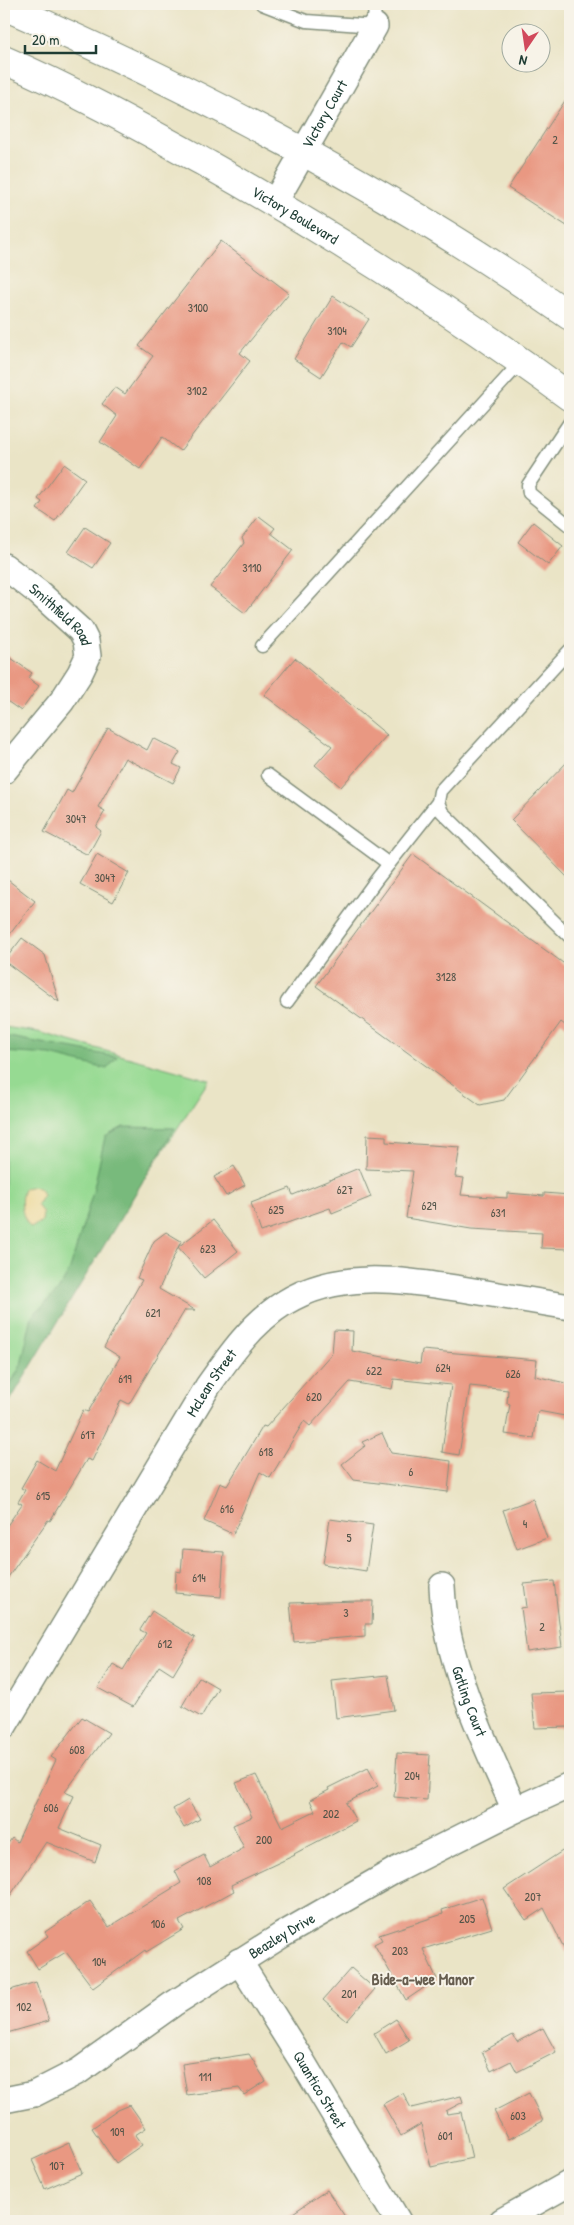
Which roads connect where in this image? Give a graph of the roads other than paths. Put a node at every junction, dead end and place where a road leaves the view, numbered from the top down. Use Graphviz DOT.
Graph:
graph roads {
  1 [pos="262,4"];
  2 [pos="4,6"];
  3 [pos="374,15"];
  4 [pos="4,60"];
  5 [pos="304,151"];
  6 [pos="275,202"];
  7 [pos="570,316"];
  8 [pos="521,362"];
  9 [pos="570,397"];
  10 [pos="570,422"];
  11 [pos="570,526"];
  12 [pos="4,566"];
  13 [pos="262,646"];
  14 [pos="570,650"];
  15 [pos="4,771"];
  16 [pos="268,775"];
  17 [pos="438,802"];
  18 [pos="389,864"];
  19 [pos="570,937"];
  20 [pos="287,1002"];
  21 [pos="570,1307"];
  22 [pos="442,1586"];
  23 [pos="4,1726"];
  24 [pos="570,1785"];
  25 [pos="515,1810"];
  26 [pos="239,1961"];
  27 [pos="4,2100"];
  28 [pos="570,2183"];
  29 [pos="398,2221"];
  30 [pos="502,2221"];
  1 -- 3 [label="lane"];
  2 -- 5 [label="main road"];
  3 -- 5 [label="street, Victory Court"];
  4 -- 6 [label="main road, Victory Boulevard"];
  5 -- 6 [label="street, Victory Court"];
  5 -- 7 [label="main road"];
  6 -- 8 [label="main road, Victory Boulevard"];
  8 -- 9 [label="main road, Victory Boulevard"];
  8 -- 13 [label="lane"];
  10 -- 11 [label="lane"];
  12 -- 15 [label="street, Smithfield Road"];
  14 -- 17 [label="lane"];
  16 -- 18 [label="lane"];
  17 -- 18 [label="lane"];
  17 -- 19 [label="lane"];
  18 -- 20 [label="lane"];
  21 -- 23 [label="street, McLean Street"];
  22 -- 25 [label="street, Gatling Court"];
  24 -- 25 [label="street, Beazley Drive"];
  25 -- 26 [label="street, Beazley Drive"];
  26 -- 27 [label="street, Beazley Drive"];
  26 -- 29 [label="street, Quantico Street"];
  28 -- 30 [label="street"];
}
